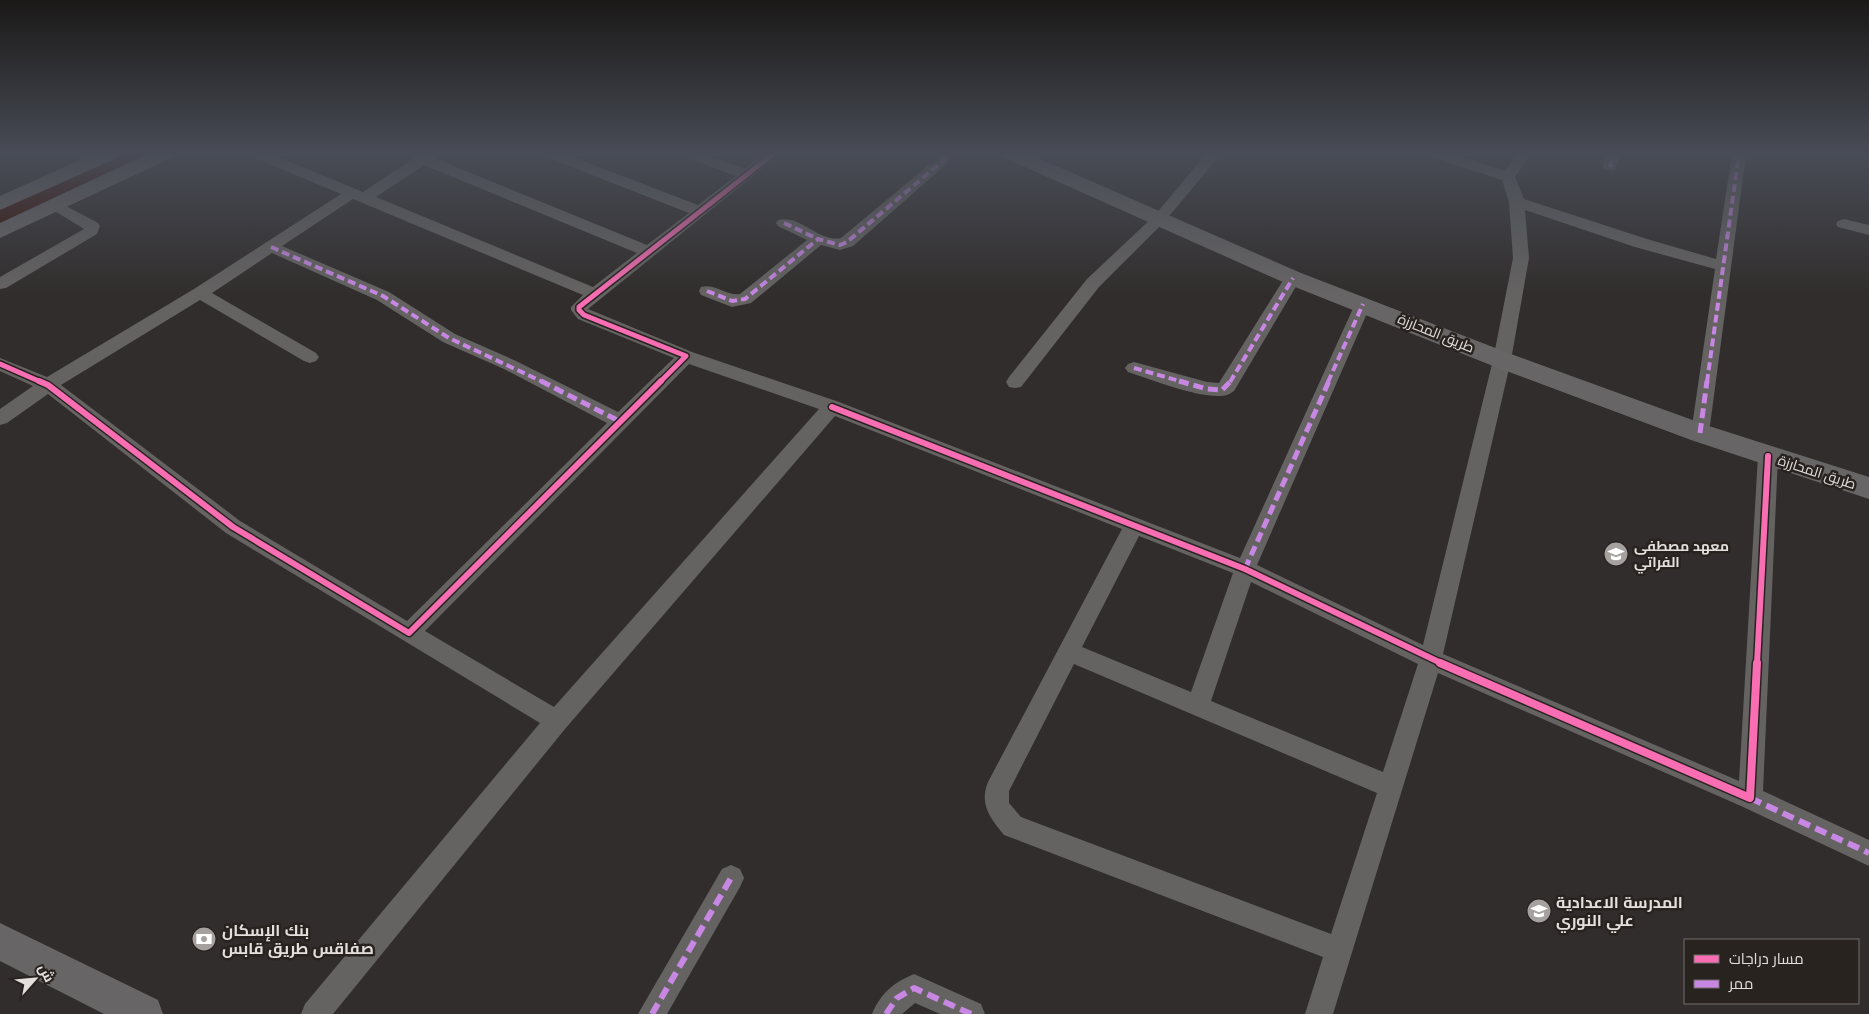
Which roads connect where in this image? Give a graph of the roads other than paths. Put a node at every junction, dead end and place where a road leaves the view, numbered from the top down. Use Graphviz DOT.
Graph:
graph roads {
  1 [pos="63,201"];
  2 [pos="350,201"];
  3 [pos="372,201"];
  4 [pos="531,201"];
  5 [pos="674,201"];
  6 [pos="711,201"];
  7 [pos="895,201"];
  8 [pos="1121,201"];
  9 [pos="1173,201"];
  10 [pos="1732,201"];
  11 [pos="1517,202"];
  12 [pos="55,205"];
  13 [pos="699,211"];
  14 [pos="1160,218"];
  15 [pos="784,223"];
  16 [pos="1844,224"];
  17 [pos="1869,230"];
  18 [pos="0,231"];
  19 [pos="818,239"];
  20 [pos="271,247"];
  21 [pos="648,252"];
  22 [pos="1723,266"];
  23 [pos="1294,278"];
  24 [pos="0,284"];
  25 [pos="707,291"];
  26 [pos="200,293"];
  27 [pos="595,294"];
  28 [pos="1363,304"];
  29 [pos="686,356"];
  30 [pos="310,357"];
  31 [pos="1502,360"];
  32 [pos="0,364"];
  33 [pos="1134,368"];
  34 [pos="1015,382"];
  35 [pos="48,385"];
  36 [pos="832,407"];
  37 [pos="0,418"];
  38 [pos="621,422"];
  39 [pos="1700,434"];
  40 [pos="1768,456"];
  41 [pos="1869,488"];
  42 [pos="1134,526"];
  43 [pos="1245,569"];
  44 [pos="409,633"];
  45 [pos="1069,652"];
  46 [pos="1431,659"];
  47 [pos="1198,706"];
  48 [pos="556,721"];
  49 [pos="1391,787"];
  50 [pos="1750,798"];
  51 [pos="1869,853"];
  52 [pos="731,878"];
  53 [pos="0,940"];
  54 [pos="1339,950"];
  55 [pos="144,1014"];
  56 [pos="316,1014"];
  57 [pos="652,1014"];
  58 [pos="886,1014"];
  59 [pos="971,1014"];
  60 [pos="1319,1014"];
  1 -- 12 [label="highway"];
  2 -- 20 [label="street"];
  3 -- 27 [label="street"];
  4 -- 21 [label="street"];
  5 -- 13 [label="street"];
  6 -- 13 [label="street"];
  7 -- 19 [label="street"];
  8 -- 14 [label="main road, طريق المحارزة"];
  9 -- 14 [label="street"];
  10 -- 22 [label="street"];
  11 -- 22 [label="street"];
  11 -- 31 [label="street"];
  12 -- 18 [label="highway"];
  12 -- 24 [label="street"];
  13 -- 21 [label="street"];
  14 -- 23 [label="main road, طريق المحارزة"];
  14 -- 34 [label="street"];
  15 -- 19 [label="street"];
  16 -- 17 [label="street"];
  19 -- 25 [label="street"];
  20 -- 26 [label="street"];
  20 -- 38 [label="street"];
  21 -- 27 [label="street"];
  22 -- 39 [label="street"];
  23 -- 28 [label="main road, طريق المحارزة"];
  23 -- 33 [label="street"];
  26 -- 30 [label="street"];
  26 -- 35 [label="street"];
  27 -- 29 [label="street"];
  28 -- 31 [label="main road, طريق المحارزة"];
  28 -- 43 [label="street"];
  29 -- 36 [label="street"];
  29 -- 38 [label="street"];
  31 -- 39 [label="main road, طريق المحارزة"];
  31 -- 46 [label="street"];
  32 -- 35 [label="street"];
  35 -- 37 [label="street"];
  35 -- 44 [label="street"];
  36 -- 42 [label="street"];
  36 -- 48 [label="street"];
  38 -- 44 [label="street"];
  39 -- 40 [label="main road, طريق المحارزة"];
  40 -- 41 [label="main road, طريق المحارزة"];
  40 -- 50 [label="street"];
  42 -- 43 [label="street"];
  42 -- 45 [label="street"];
  43 -- 46 [label="street"];
  43 -- 47 [label="street"];
  44 -- 48 [label="street"];
  45 -- 47 [label="street"];
  45 -- 54 [label="street"];
  46 -- 49 [label="street"];
  46 -- 50 [label="street"];
  47 -- 49 [label="street"];
  48 -- 56 [label="street"];
  49 -- 54 [label="street"];
  50 -- 51 [label="street"];
  52 -- 57 [label="street"];
  53 -- 55 [label="main road"];
  54 -- 60 [label="street"];
  58 -- 59 [label="street"];
}
